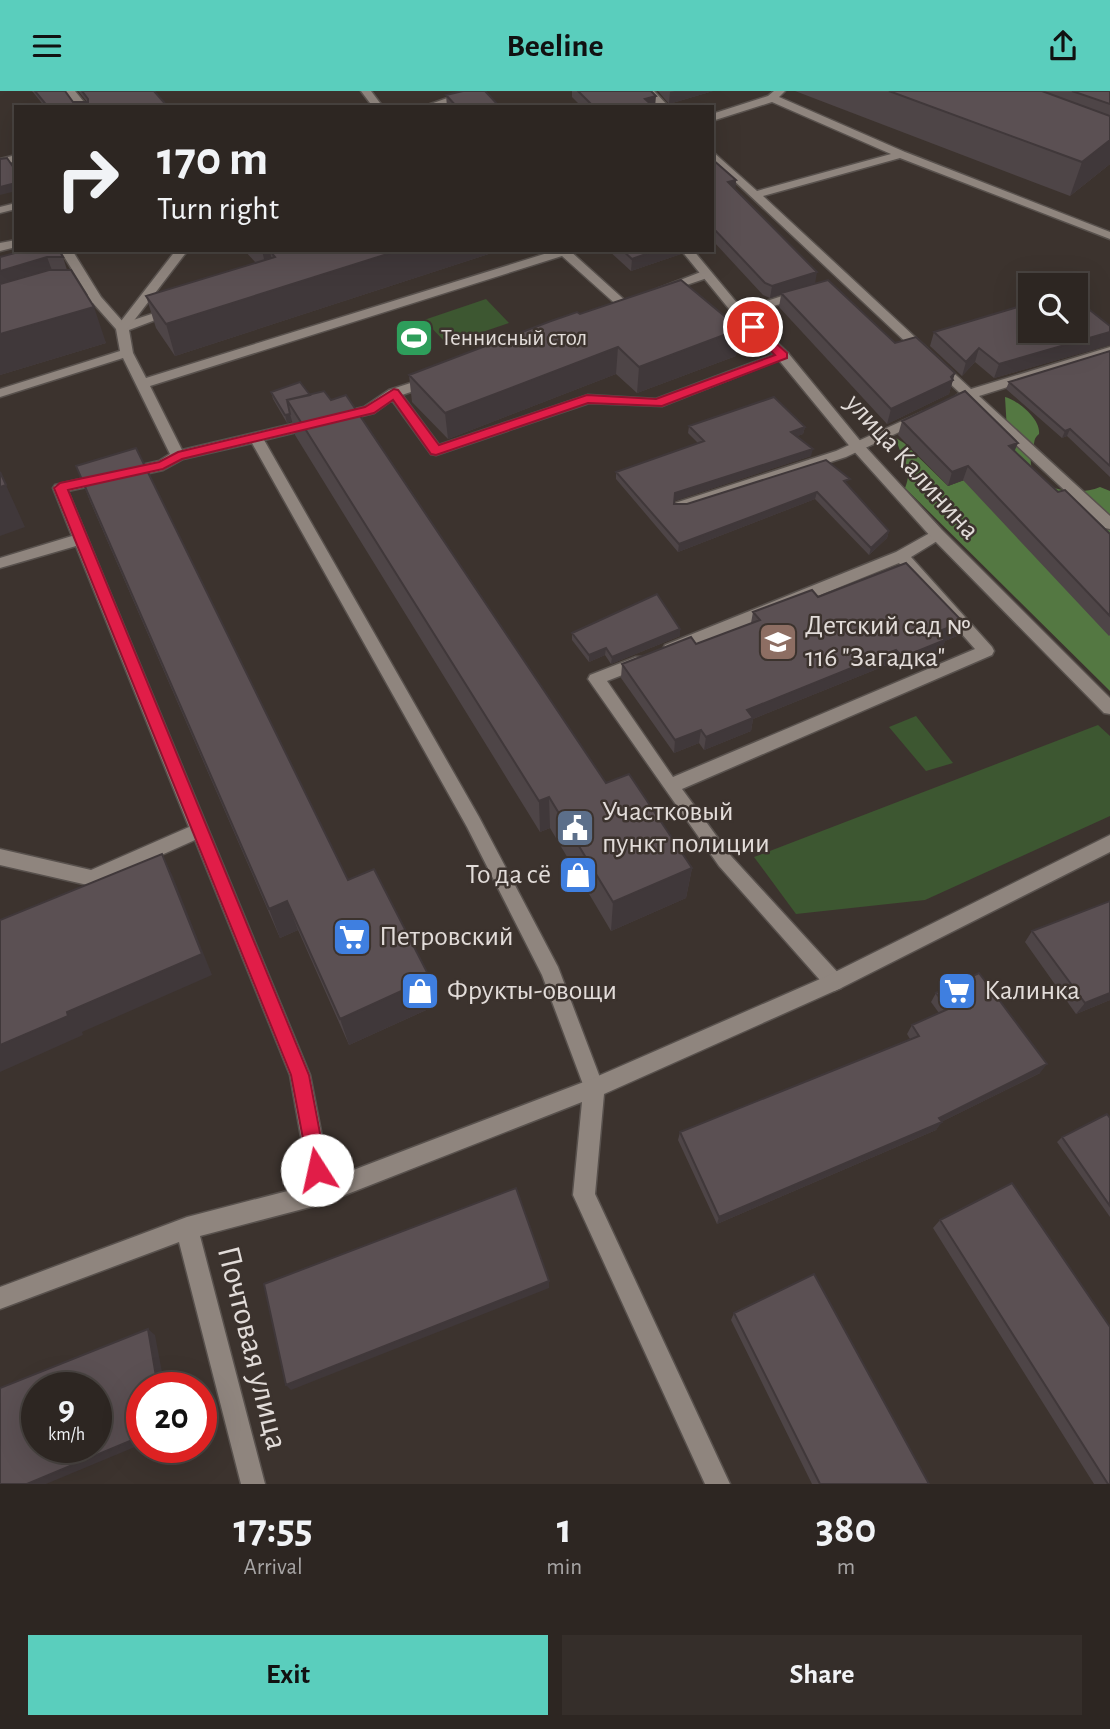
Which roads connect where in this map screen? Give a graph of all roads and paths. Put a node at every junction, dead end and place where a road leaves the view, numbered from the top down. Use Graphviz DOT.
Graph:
graph roads {
  1 [pos="70,91"];
  2 [pos="477,91"];
  3 [pos="648,91"];
  4 [pos="776,94"];
  5 [pos="81,105"];
  6 [pos="433,105"];
  7 [pos="662,105"];
  8 [pos="714,117"];
  9 [pos="901,154"];
  10 [pos="714,156"];
  11 [pos="755,195"];
  12 [pos="1110,236"];
  13 [pos="67,252"];
  14 [pos="180,252"];
  15 [pos="689,252"];
  16 [pos="706,274"];
  17 [pos="818,290"];
  18 [pos="96,299"];
  19 [pos="49,303"];
  20 [pos="188,307"];
  21 [pos="738,312"];
  22 [pos="122,328"];
  23 [pos="1110,351"];
  24 [pos="127,353"];
  25 [pos="783,356"];
  26 [pos="447,375"];
  27 [pos="141,384"];
  28 [pos="0,393"];
  29 [pos="394,393"];
  30 [pos="969,393"];
  31 [pos="257,439"];
  32 [pos="857,446"];
  33 [pos="178,456"];
  34 [pos="680,506"];
  35 [pos="1110,524"];
  36 [pos="937,534"];
  37 [pos="81,539"];
  38 [pos="901,556"];
  39 [pos="0,563"];
  40 [pos="1110,708"];
  41 [pos="670,786"];
  42 [pos="200,830"];
  43 [pos="1110,843"];
  44 [pos="0,857"];
  45 [pos="834,982"];
  46 [pos="594,1088"];
  47 [pos="321,1193"];
  48 [pos="187,1228"];
  49 [pos="0,1298"];
  50 [pos="253,1484"];
  51 [pos="718,1484"];
  1 -- 5 [label="street"];
  2 -- 6 [label="street"];
  3 -- 7 [label="street"];
  4 -- 8 [label="street"];
  4 -- 9 [label="street"];
  9 -- 11 [label="street"];
  9 -- 12 [label="street"];
  10 -- 11 [label="street"];
  11 -- 30 [label="street"];
  13 -- 18 [label="street"];
  14 -- 22 [label="street"];
  15 -- 16 [label="street, улица Калинина"];
  16 -- 21 [label="street, улица Калинина"];
  16 -- 27 [label="street"];
  17 -- 21 [label="street"];
  18 -- 19 [label="street"];
  18 -- 22 [label="street"];
  20 -- 22 [label="street"];
  21 -- 25 [label="street, улица Калинина"];
  22 -- 24 [label="street"];
  23 -- 30 [label="street"];
  24 -- 27 [label="street"];
  24 -- 28 [label="street"];
  25 -- 29 [label="street"];
  25 -- 32 [label="street, улица Калинина"];
  26 -- 29 [label="street"];
  27 -- 33 [label="street"];
  29 -- 31 [label="street"];
  30 -- 32 [label="street"];
  30 -- 35 [label="street"];
  31 -- 33 [label="street"];
  31 -- 46 [label="street"];
  32 -- 34 [label="street"];
  32 -- 36 [label="street, улица Калинина"];
  33 -- 37 [label="street"];
  36 -- 38 [label="street"];
  36 -- 40 [label="street, улица Калинина"];
  37 -- 39 [label="street"];
  37 -- 42 [label="street"];
  38 -- 41 [label="street"];
  38 -- 41 [label="street"];
  41 -- 45 [label="street"];
  42 -- 44 [label="street"];
  42 -- 47 [label="street"];
  43 -- 45 [label="street"];
  45 -- 46 [label="street"];
  46 -- 47 [label="street"];
  46 -- 51 [label="street"];
  47 -- 48 [label="street"];
  48 -- 49 [label="street"];
  48 -- 50 [label="street, Почтовая улица"];
}
